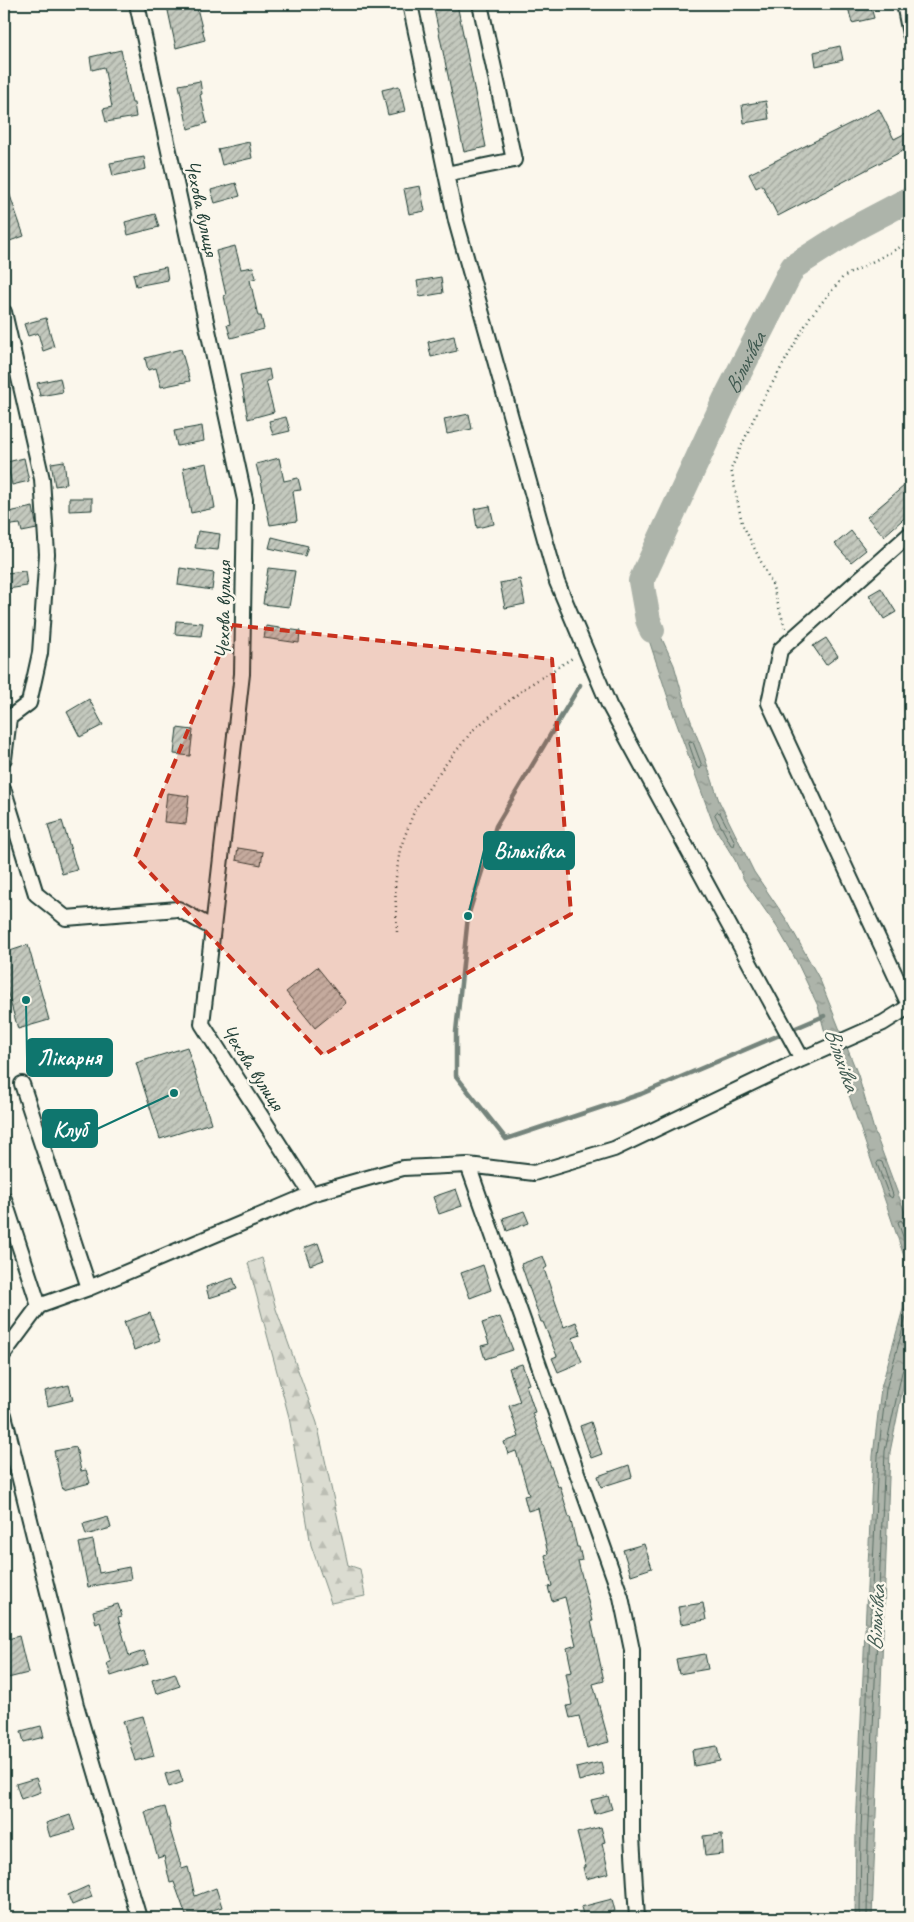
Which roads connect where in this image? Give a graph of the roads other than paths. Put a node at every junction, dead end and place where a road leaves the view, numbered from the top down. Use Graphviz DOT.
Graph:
graph roads {
  1 [pos="137,4"];
  2 [pos="410,4"];
  3 [pos="480,4"];
  4 [pos="904,4"];
  5 [pos="910,34"];
  6 [pos="446,174"];
  7 [pos="4,312"];
  8 [pos="910,534"];
  9 [pos="6,716"];
  10 [pos="4,759"];
  11 [pos="4,791"];
  12 [pos="213,928"];
  13 [pos="910,1006"];
  14 [pos="802,1059"];
  15 [pos="22,1084"];
  16 [pos="468,1166"];
  17 [pos="311,1194"];
  18 [pos="4,1199"];
  19 [pos="89,1288"];
  20 [pos="39,1306"];
  21 [pos="4,1353"];
  22 [pos="4,1415"];
  23 [pos="139,1918"];
  24 [pos="637,1918"];
  1 -- 12 [label="street, Чехова вулиця"];
  2 -- 6 [label="street"];
  3 -- 6 [label="street"];
  4 -- 5 [label="street"];
  6 -- 14 [label="street"];
  7 -- 9 [label="street"];
  8 -- 13 [label="street"];
  9 -- 10 [label="street"];
  11 -- 12 [label="street"];
  12 -- 17 [label="street, Чехова вулиця"];
  13 -- 14 [label="street"];
  14 -- 16 [label="street"];
  15 -- 19 [label="street"];
  16 -- 17 [label="street"];
  16 -- 24 [label="street"];
  17 -- 19 [label="street"];
  18 -- 20 [label="street"];
  19 -- 20 [label="street"];
  20 -- 21 [label="street"];
  22 -- 23 [label="street"];
}
